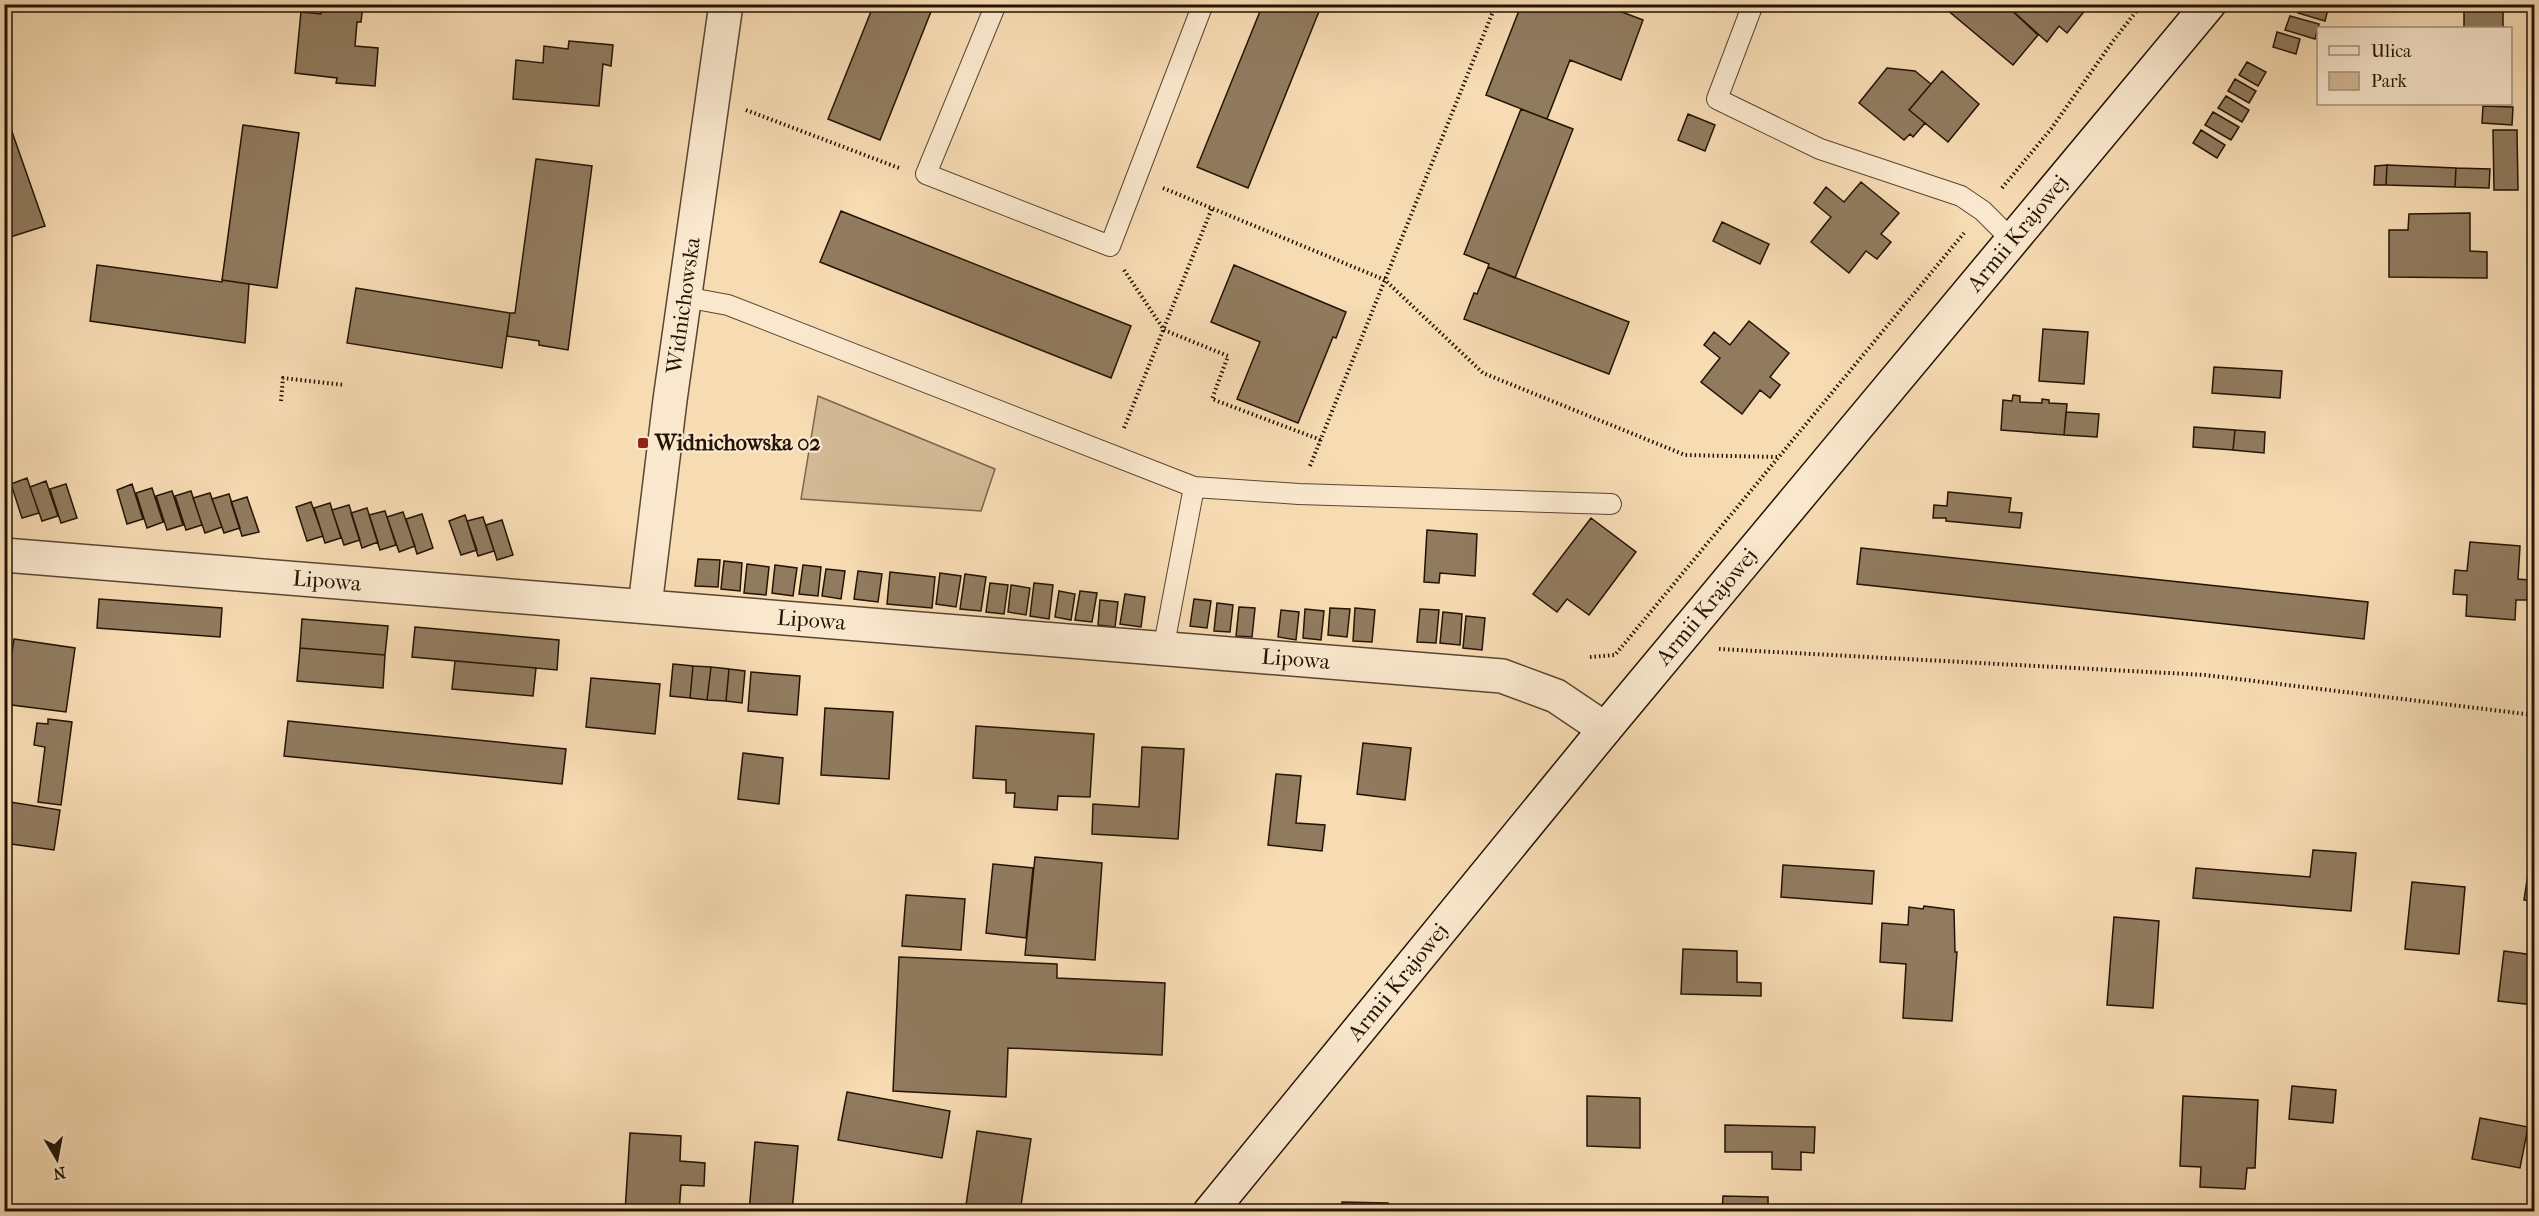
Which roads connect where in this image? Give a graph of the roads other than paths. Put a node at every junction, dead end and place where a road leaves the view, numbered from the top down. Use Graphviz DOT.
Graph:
graph roads {
  1 [pos="726,4"];
  2 [pos="996,4"];
  3 [pos="1203,4"];
  4 [pos="1753,4"];
  5 [pos="2209,4"];
  6 [pos="2012,240"];
  7 [pos="685,297"];
  8 [pos="1194,488"];
  9 [pos="1611,504"];
  10 [pos="4,555"];
  11 [pos="645,606"];
  12 [pos="1163,650"];
  13 [pos="1605,729"];
  14 [pos="1210,1212"];
  1 -- 7 [label="street, Widnichowska"];
  2 -- 3 [label="lane"];
  4 -- 6 [label="lane"];
  5 -- 6 [label="street, Armii Krajowej"];
  6 -- 13 [label="street, Armii Krajowej"];
  7 -- 8 [label="lane"];
  7 -- 11 [label="street, Widnichowska"];
  8 -- 9 [label="lane"];
  8 -- 12 [label="lane"];
  10 -- 11 [label="street, Lipowa"];
  11 -- 12 [label="street, Lipowa"];
  12 -- 13 [label="street, Lipowa"];
  13 -- 14 [label="street, Armii Krajowej"];
}
